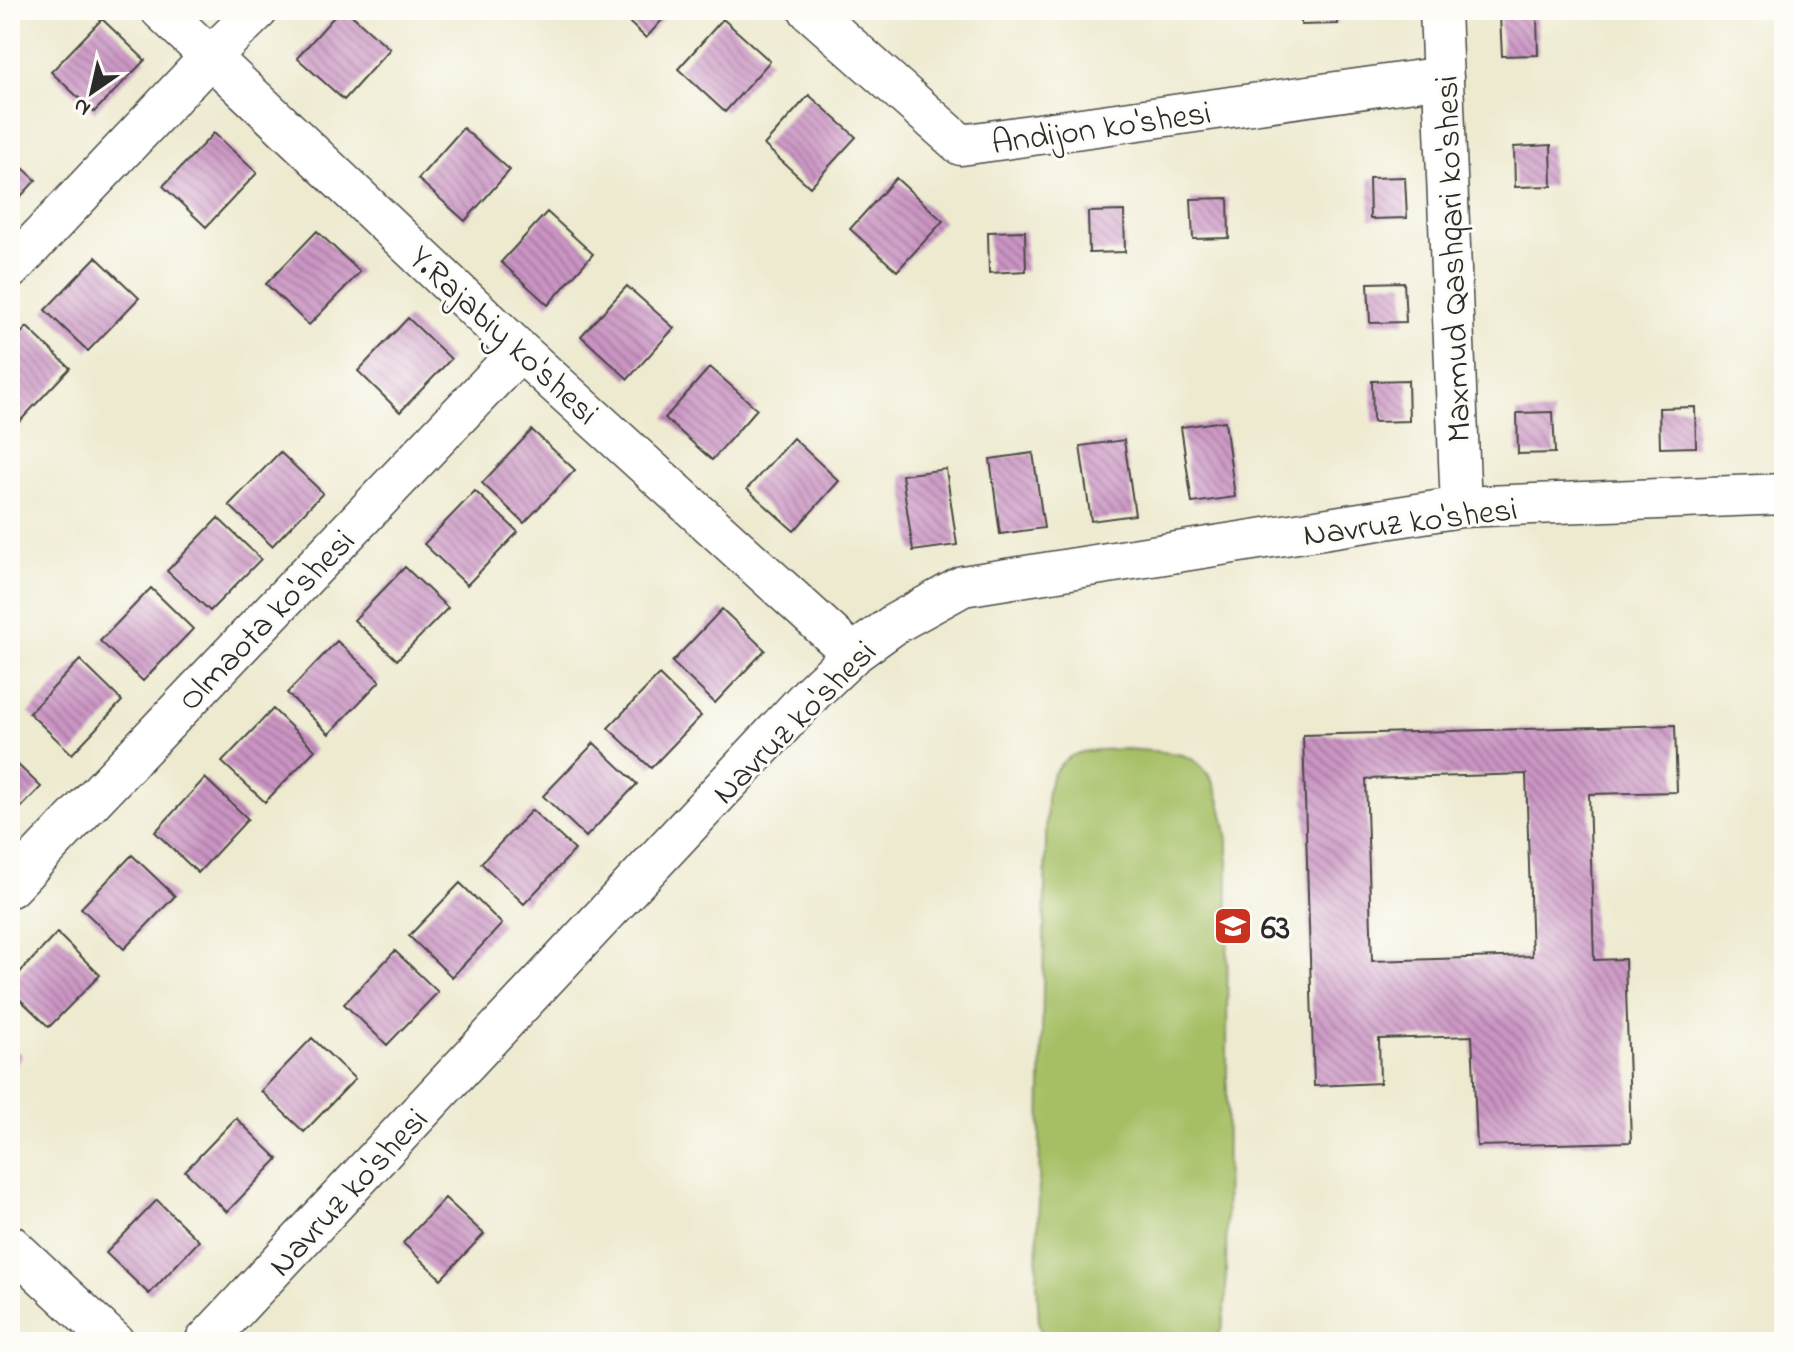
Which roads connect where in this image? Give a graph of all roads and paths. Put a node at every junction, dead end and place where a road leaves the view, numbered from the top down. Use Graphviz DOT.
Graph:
graph roads {
  1 [pos="161,10"];
  2 [pos="258,10"];
  3 [pos="809,10"];
  4 [pos="1440,10"];
  5 [pos="211,56"];
  6 [pos="1443,77"];
  7 [pos="10,269"];
  8 [pos="520,351"];
  9 [pos="1784,494"];
  10 [pos="1461,507"];
  11 [pos="853,654"];
  12 [pos="10,887"];
  13 [pos="10,1245"];
  14 [pos="114,1342"];
  15 [pos="205,1342"];
  1 -- 5 [label="street, Y.Rajabiy ko'shesi"];
  2 -- 5 [label="street"];
  3 -- 6 [label="street, Andijon ko'shesi"];
  4 -- 6 [label="street, Maxmud Qashqari ko'shesi"];
  5 -- 7 [label="street"];
  5 -- 8 [label="street, Y.Rajabiy ko'shesi"];
  6 -- 10 [label="street, Maxmud Qashqari ko'shesi"];
  8 -- 11 [label="street, Y.Rajabiy ko'shesi"];
  8 -- 12 [label="street, Olmaota ko'shesi"];
  9 -- 10 [label="street, Navruz ko'shesi"];
  10 -- 11 [label="street, Navruz ko'shesi"];
  11 -- 15 [label="street, Navruz ko'shesi"];
  13 -- 14 [label="street"];
}
